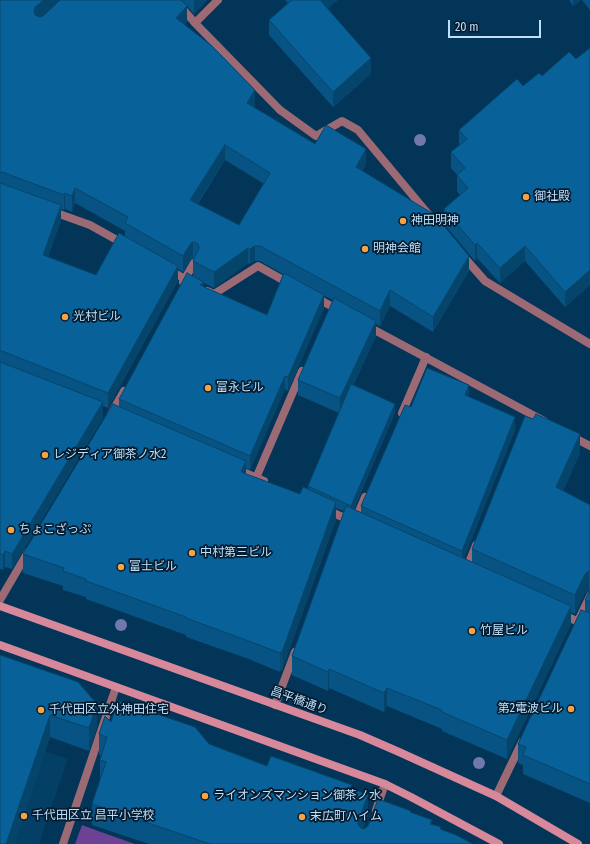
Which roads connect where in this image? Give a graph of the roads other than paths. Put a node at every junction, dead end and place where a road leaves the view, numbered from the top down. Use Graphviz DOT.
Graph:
graph roads {
  1 [pos="175,0"];
  2 [pos="218,0"];
  3 [pos="195,23"];
  4 [pos="42,208"];
  5 [pos="434,221"];
  6 [pos="131,248"];
  7 [pos="459,251"];
  8 [pos="194,263"];
  9 [pos="165,268"];
  10 [pos="183,283"];
  11 [pos="298,288"];
  12 [pos="311,295"];
  13 [pos="344,314"];
  14 [pos="358,321"];
  15 [pos="590,344"];
  16 [pos="426,357"];
  17 [pos="306,363"];
  18 [pos="129,381"];
  19 [pos="110,416"];
  20 [pos="398,422"];
  21 [pos="549,424"];
  22 [pos="562,431"];
  23 [pos="590,446"];
  24 [pos="228,466"];
  25 [pos="256,478"];
  26 [pos="270,484"];
  27 [pos="370,486"];
  28 [pos="321,507"];
  29 [pos="480,535"];
  30 [pos="32,546"];
  31 [pos="465,572"];
  32 [pos="590,596"];
  33 [pos="0,600"];
  34 [pos="0,606"];
  35 [pos="557,612"];
  36 [pos="577,624"];
  37 [pos="590,627"];
  38 [pos="0,644"];
  39 [pos="296,647"];
  40 [pos="116,686"];
  41 [pos="275,705"];
  42 [pos="524,738"];
  43 [pos="385,784"];
  44 [pos="496,796"];
  45 [pos="373,816"];
  46 [pos="63,844"];
  47 [pos="499,844"];
  48 [pos="578,844"];
  1 -- 3 [label="street"];
  2 -- 3 [label="street"];
  3 -- 5 [label="street"];
  4 -- 6 [label="street"];
  7 -- 15 [label="street"];
  8 -- 10 [label="street"];
  9 -- 10 [label="street"];
  10 -- 11 [label="street"];
  12 -- 13 [label="street"];
  14 -- 16 [label="street"];
  16 -- 20 [label="street"];
  16 -- 21 [label="street"];
  17 -- 25 [label="street"];
  18 -- 19 [label="street"];
  22 -- 23 [label="street"];
  24 -- 25 [label="street"];
  25 -- 26 [label="street"];
  27 -- 28 [label="street"];
  29 -- 31 [label="street"];
  30 -- 33 [label="street"];
  32 -- 36 [label="street"];
  34 -- 41 [label="main road, 昌平橋通り"];
  35 -- 36 [label="street"];
  36 -- 37 [label="street"];
  38 -- 40 [label="main road"];
  39 -- 41 [label="street"];
  40 -- 43 [label="main road"];
  40 -- 46 [label="street"];
  41 -- 44 [label="main road, 昌平橋通り"];
  42 -- 44 [label="street"];
  43 -- 45 [label="street"];
  43 -- 47 [label="main road"];
  44 -- 48 [label="main road, 昌平橋通り"];
}
